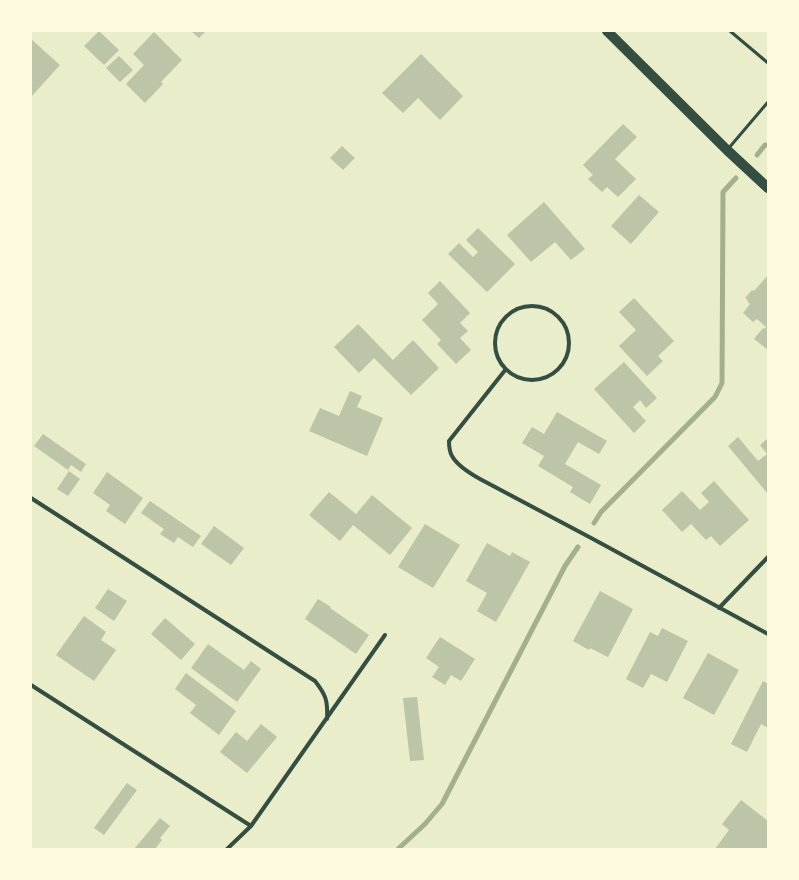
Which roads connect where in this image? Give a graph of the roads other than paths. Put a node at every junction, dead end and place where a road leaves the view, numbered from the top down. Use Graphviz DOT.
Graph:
graph roads {
  1 [pos="607,31"];
  2 [pos="730,31"];
  3 [pos="768,63"];
  4 [pos="768,102"];
  5 [pos="727,150"];
  6 [pos="768,188"];
  7 [pos="506,369"];
  8 [pos="31,498"];
  9 [pos="768,557"];
  10 [pos="719,608"];
  11 [pos="768,634"];
  12 [pos="385,635"];
  13 [pos="31,685"];
  14 [pos="327,719"];
  15 [pos="251,826"];
  16 [pos="228,849"];
  1 -- 5 [label="main road"];
  2 -- 3 [label="lane"];
  4 -- 5 [label="lane"];
  5 -- 6 [label="main road"];
  7 -- 7 [label="street"];
  7 -- 10 [label="street"];
  8 -- 14 [label="street"];
  9 -- 10 [label="street"];
  10 -- 11 [label="street"];
  12 -- 14 [label="street"];
  13 -- 15 [label="street"];
  14 -- 15 [label="street"];
  15 -- 16 [label="street"];
}
